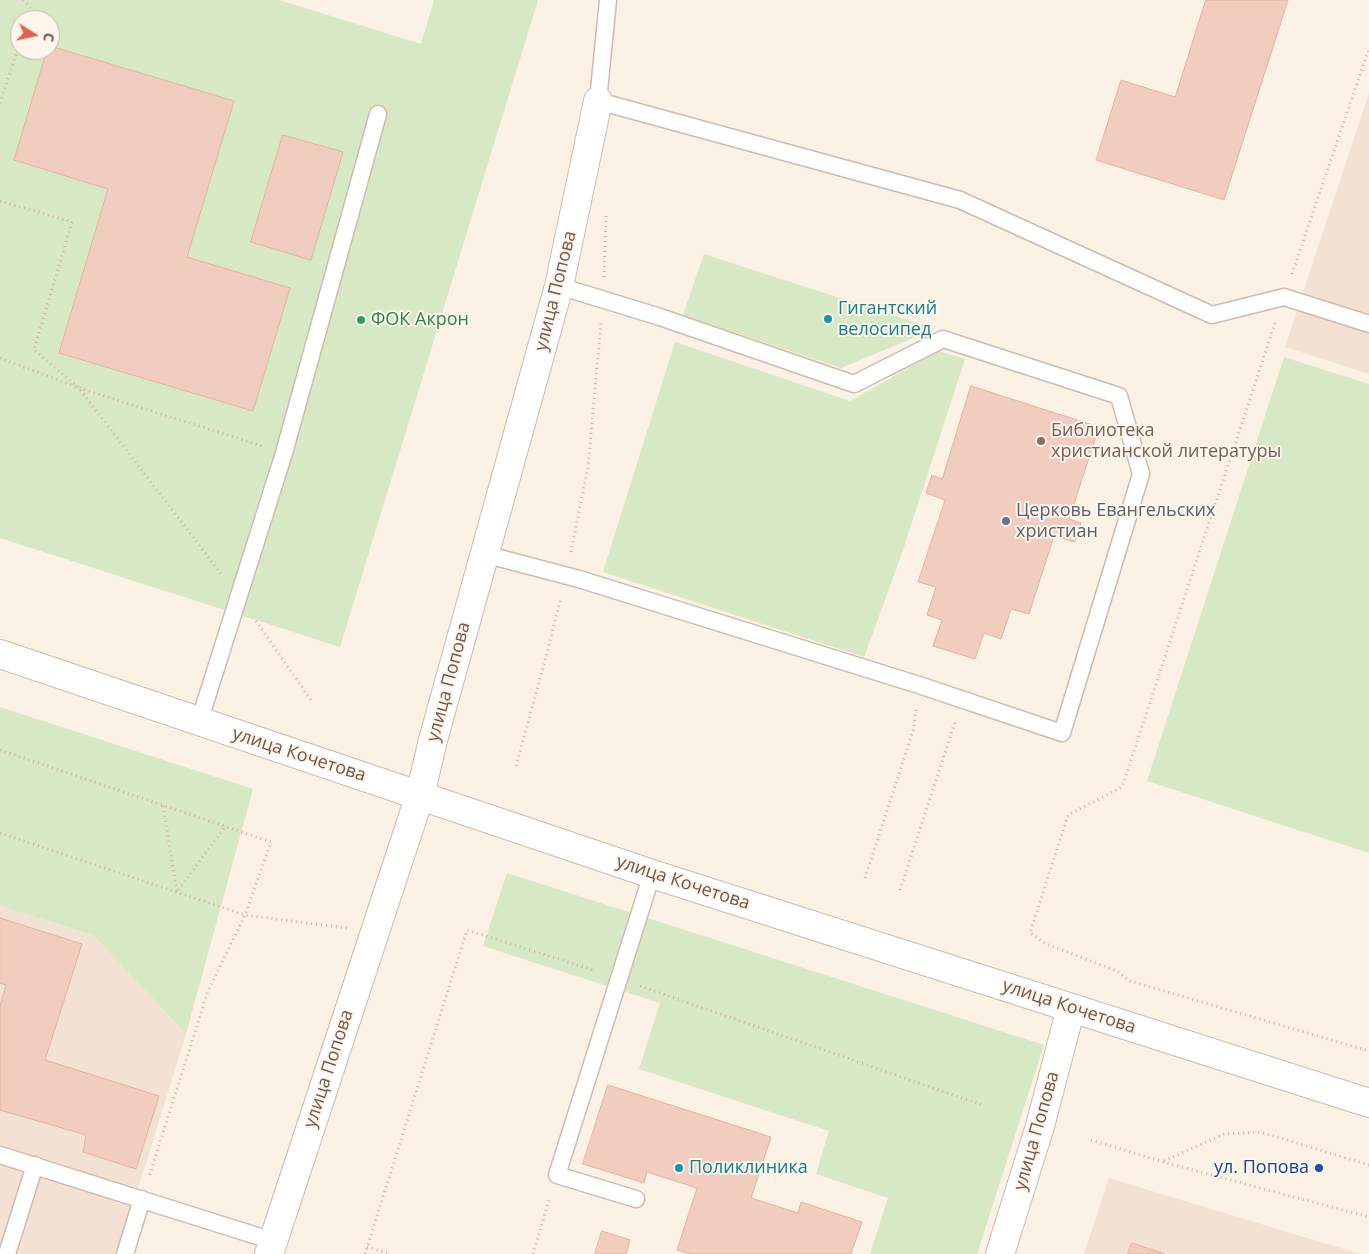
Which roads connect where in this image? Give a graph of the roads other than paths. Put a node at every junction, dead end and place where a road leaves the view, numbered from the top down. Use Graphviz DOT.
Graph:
graph roads {
  1 [pos="608,0"];
  2 [pos="598,101"];
  3 [pos="378,114"];
  4 [pos="559,286"];
  5 [pos="1369,324"];
  6 [pos="484,554"];
  7 [pos="0,654"];
  8 [pos="199,722"];
  9 [pos="420,795"];
  10 [pos="652,874"];
  11 [pos="1071,1008"];
  12 [pos="1369,1103"];
  13 [pos="0,1154"];
  14 [pos="35,1165"];
  15 [pos="142,1199"];
  16 [pos="636,1199"];
  17 [pos="271,1247"];
  18 [pos="7,1254"];
  19 [pos="124,1254"];
  20 [pos="1000,1254"];
  1 -- 2 [label="lane"];
  2 -- 4 [label="street, улица Попова"];
  2 -- 5 [label="lane"];
  3 -- 8 [label="lane"];
  4 -- 6 [label="street, улица Попова"];
  4 -- 6 [label="lane"];
  6 -- 9 [label="street, улица Попова"];
  7 -- 8 [label="street, улица Кочетова"];
  8 -- 9 [label="street, улица Кочетова"];
  9 -- 10 [label="street, улица Кочетова"];
  9 -- 17 [label="street, улица Попова"];
  10 -- 11 [label="street, улица Кочетова"];
  10 -- 16 [label="lane"];
  11 -- 12 [label="street, улица Кочетова"];
  11 -- 20 [label="street, улица Попова"];
  13 -- 14 [label="lane"];
  14 -- 15 [label="lane"];
  14 -- 18 [label="lane"];
  15 -- 17 [label="lane"];
  15 -- 19 [label="lane"];
}
